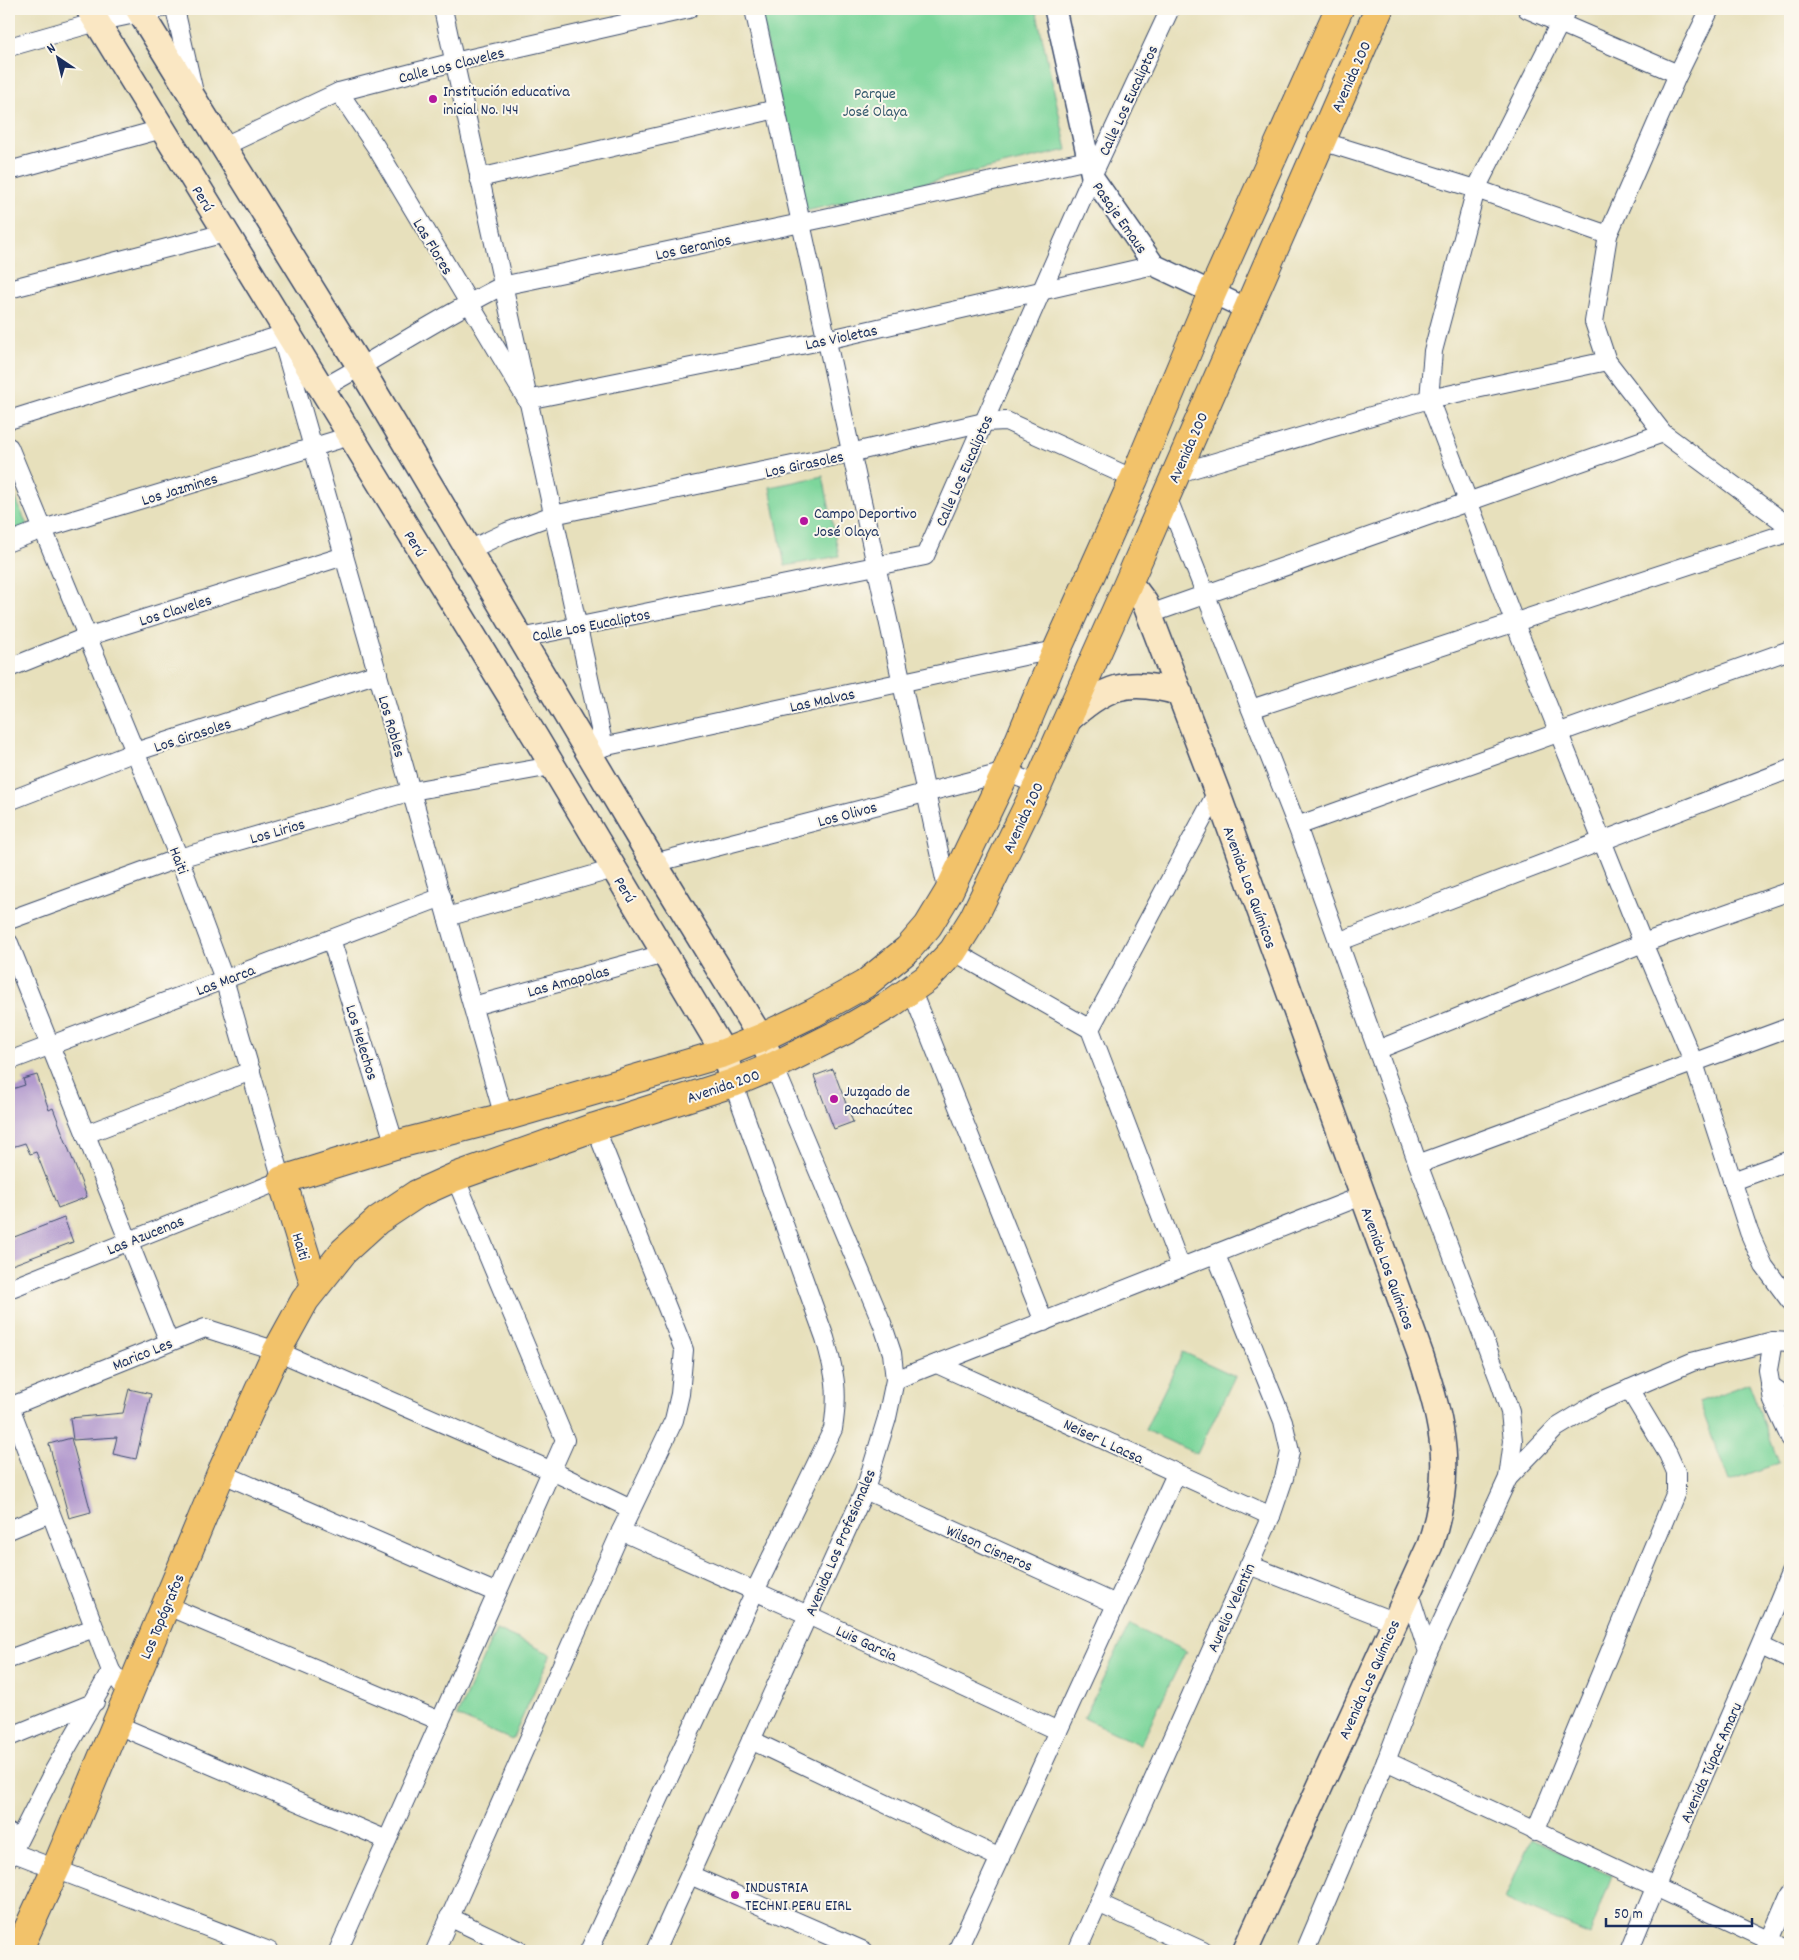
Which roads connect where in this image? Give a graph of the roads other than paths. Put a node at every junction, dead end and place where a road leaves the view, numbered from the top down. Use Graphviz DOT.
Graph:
graph roads {
  1 [pos="175,9"];
  2 [pos="443,9"];
  3 [pos="689,9"];
  4 [pos="754,9"];
  5 [pos="1055,9"];
  6 [pos="1170,9"];
  7 [pos="1339,9"];
  8 [pos="1379,9"];
  9 [pos="1527,9"];
  10 [pos="1710,9"];
  11 [pos="146,10"];
  12 [pos="93,15"];
  13 [pos="1563,16"];
  14 [pos="9,47"];
  15 [pos="454,62"];
  16 [pos="1678,74"];
  17 [pos="339,92"];
  18 [pos="198,106"];
  19 [pos="776,109"];
  20 [pos="162,129"];
  21 [pos="1321,141"];
  22 [pos="222,147"];
  23 [pos="1090,168"];
  24 [pos="9,171"];
  25 [pos="479,178"];
  26 [pos="1476,189"];
  27 [pos="801,224"];
  28 [pos="225,233"];
  29 [pos="1608,235"];
  30 [pos="1154,265"];
  31 [pos="502,286"];
  32 [pos="9,289"];
  33 [pos="1041,291"];
  34 [pos="1212,292"];
  35 [pos="468,303"];
  36 [pos="1247,309"];
  37 [pos="284,334"];
  38 [pos="826,340"];
  39 [pos="1607,361"];
  40 [pos="360,368"];
  41 [pos="321,389"];
  42 [pos="1429,399"];
  43 [pos="527,400"];
  44 [pos="9,420"];
  45 [pos="984,422"];
  46 [pos="1663,433"];
  47 [pos="350,436"];
  48 [pos="9,447"];
  49 [pos="314,448"];
  50 [pos="850,453"];
  51 [pos="1134,479"];
  52 [pos="1171,484"];
  53 [pos="1469,501"];
  54 [pos="448,514"];
  55 [pos="553,515"];
  56 [pos="1790,527"];
  57 [pos="43,529"];
  58 [pos="1790,532"];
  59 [pos="412,536"];
  60 [pos="9,542"];
  61 [pos="469,550"];
  62 [pos="344,556"];
  63 [pos="875,566"];
  64 [pos="1126,588"];
  65 [pos="1206,594"];
  66 [pos="1150,614"];
  67 [pos="1514,621"];
  68 [pos="578,626"];
  69 [pos="86,636"];
  70 [pos="521,638"];
  71 [pos="1057,650"];
  72 [pos="1790,650"];
  73 [pos="9,668"];
  74 [pos="378,673"];
  75 [pos="901,682"];
  76 [pos="1180,693"];
  77 [pos="1251,709"];
  78 [pos="1065,723"];
  79 [pos="1559,733"];
  80 [pos="596,749"];
  81 [pos="135,752"];
  82 [pos="552,766"];
  83 [pos="1790,769"];
  84 [pos="1006,772"];
  85 [pos="1038,785"];
  86 [pos="412,791"];
  87 [pos="1217,792"];
  88 [pos="925,793"];
  89 [pos="9,801"];
  90 [pos="1297,826"];
  91 [pos="1604,841"];
  92 [pos="180,858"];
  93 [pos="654,864"];
  94 [pos="614,869"];
  95 [pos="1790,891"];
  96 [pos="948,893"];
  97 [pos="442,897"];
  98 [pos="447,917"];
  99 [pos="9,920"];
  100 [pos="331,939"];
  101 [pos="9,942"];
  102 [pos="1338,942"];
  103 [pos="1643,943"];
  104 [pos="953,951"];
  105 [pos="664,954"];
  106 [pos="224,979"];
  107 [pos="911,990"];
  108 [pos="473,1006"];
  109 [pos="1790,1027"];
  110 [pos="1090,1029"];
  111 [pos="761,1038"];
  112 [pos="50,1045"];
  113 [pos="1377,1050"];
  114 [pos="724,1053"];
  115 [pos="9,1061"];
  116 [pos="1694,1063"];
  117 [pos="774,1066"];
  118 [pos="251,1071"];
  119 [pos="733,1083"];
  120 [pos="504,1117"];
  121 [pos="595,1127"];
  122 [pos="86,1134"];
  123 [pos="395,1145"];
  124 [pos="1790,1160"];
  125 [pos="1418,1164"];
  126 [pos="455,1177"];
  127 [pos="282,1180"];
  128 [pos="1733,1181"];
  129 [pos="1362,1196"];
  130 [pos="129,1241"];
  131 [pos="1216,1255"];
  132 [pos="1182,1268"];
  133 [pos="315,1286"];
  134 [pos="9,1289"];
  135 [pos="1790,1300"];
  136 [pos="1044,1322"];
  137 [pos="1782,1341"];
  138 [pos="169,1342"];
  139 [pos="277,1351"];
  140 [pos="937,1364"];
  141 [pos="895,1380"];
  142 [pos="1770,1385"];
  143 [pos="1629,1389"];
  144 [pos="1790,1399"];
  145 [pos="9,1406"];
  146 [pos="1790,1438"];
  147 [pos="552,1471"];
  148 [pos="221,1473"];
  149 [pos="1176,1474"];
  150 [pos="1508,1478"];
  151 [pos="864,1490"];
  152 [pos="631,1509"];
  153 [pos="50,1513"];
  154 [pos="1271,1516"];
  155 [pos="9,1530"];
  156 [pos="620,1531"];
  157 [pos="1249,1565"];
  158 [pos="1790,1573"];
  159 [pos="1408,1590"];
  160 [pos="754,1591"];
  161 [pos="497,1594"];
  162 [pos="1116,1604"];
  163 [pos="165,1605"];
  164 [pos="808,1615"];
  165 [pos="1395,1622"];
  166 [pos="94,1628"];
  167 [pos="1761,1646"];
  168 [pos="1428,1652"];
  169 [pos="9,1659"];
  170 [pos="1790,1660"];
  171 [pos="111,1670"];
  172 [pos="128,1693"];
  173 [pos="95,1702"];
  174 [pos="440,1721"];
  175 [pos="115,1724"];
  176 [pos="1058,1731"];
  177 [pos="9,1737"];
  178 [pos="751,1740"];
  179 [pos="1386,1761"];
  180 [pos="1535,1832"];
  181 [pos="388,1840"];
  182 [pos="10,1849"];
  183 [pos="1000,1858"];
  184 [pos="56,1868"];
  185 [pos="690,1875"];
  186 [pos="1654,1888"];
  187 [pos="1790,1893"];
  188 [pos="1098,1903"];
  189 [pos="449,1917"];
  190 [pos="1767,1946"];
  191 [pos="1790,1950"];
  192 [pos="18,1951"];
  193 [pos="269,1951"];
  194 [pos="338,1951"];
  195 [pos="435,1951"];
  196 [pos="520,1951"];
  197 [pos="589,1951"];
  198 [pos="655,1951"];
  199 [pos="864,1951"];
  200 [pos="957,1951"];
  201 [pos="1077,1951"];
  202 [pos="1203,1951"];
  203 [pos="1244,1951"];
  204 [pos="1305,1951"];
  205 [pos="1629,1951"];
  1 -- 18 [label="street"];
  2 -- 15 [label="street"];
  3 -- 15 [label="street, Calle Los Claveles"];
  4 -- 19 [label="street"];
  5 -- 23 [label="street, Pasaje Emaus"];
  6 -- 23 [label="street, Calle Los Eucaliptos"];
  7 -- 34 [label="main road, Avenida 200"];
  8 -- 21 [label="main road, Avenida 200"];
  9 -- 13 [label="street"];
  10 -- 16 [label="street"];
  11 -- 12 [label="street"];
  11 -- 18 [label="main road"];
  12 -- 14 [label="street"];
  12 -- 20 [label="main road, Perú"];
  13 -- 16 [label="street"];
  13 -- 26 [label="street"];
  15 -- 17 [label="street, Calle Los Claveles"];
  15 -- 25 [label="street"];
  16 -- 29 [label="street"];
  17 -- 22 [label="street, Calle Los Claveles"];
  17 -- 35 [label="street, Las Flores"];
  18 -- 22 [label="main road"];
  19 -- 25 [label="street"];
  19 -- 27 [label="street"];
  20 -- 24 [label="street"];
  20 -- 28 [label="main road, Perú"];
  21 -- 26 [label="street"];
  21 -- 36 [label="main road, Avenida 200"];
  22 -- 40 [label="main road"];
  23 -- 27 [label="street, Los Geranios"];
  23 -- 30 [label="street, Pasaje Emaus"];
  23 -- 33 [label="street, Calle Los Eucaliptos"];
  25 -- 31 [label="street"];
  26 -- 29 [label="street"];
  26 -- 42 [label="street"];
  27 -- 31 [label="street, Los Geranios"];
  27 -- 38 [label="street"];
  28 -- 32 [label="street"];
  28 -- 37 [label="main road, Perú"];
  29 -- 39 [label="street"];
  30 -- 33 [label="street, Las Violetas"];
  30 -- 34 [label="street, Pasaje Emaus"];
  31 -- 35 [label="street, Los Geranios"];
  31 -- 43 [label="street"];
  33 -- 38 [label="street, Las Violetas"];
  33 -- 45 [label="street, Calle Los Eucaliptos"];
  34 -- 36 [label="street, Pasaje Emaus"];
  34 -- 51 [label="main road, Avenida 200"];
  35 -- 40 [label="street, Los Geranios"];
  35 -- 43 [label="street, Las Flores"];
  36 -- 52 [label="main road, Avenida 200"];
  37 -- 41 [label="main road, Perú"];
  37 -- 44 [label="street"];
  37 -- 49 [label="street, Los Robles"];
  38 -- 43 [label="street, Las Violetas"];
  38 -- 50 [label="street"];
  39 -- 42 [label="street"];
  39 -- 46 [label="street"];
  40 -- 41 [label="street, Los Geranios"];
  40 -- 54 [label="main road"];
  41 -- 47 [label="main road, Perú"];
  42 -- 52 [label="street"];
  42 -- 53 [label="street"];
  43 -- 55 [label="street"];
  45 -- 50 [label="street, Los Girasoles"];
  45 -- 51 [label="street, Los Girasoles"];
  45 -- 63 [label="street, Calle Los Eucaliptos"];
  46 -- 53 [label="street"];
  46 -- 56 [label="street"];
  47 -- 49 [label="street, Los Jazmines"];
  47 -- 59 [label="main road, Perú"];
  48 -- 57 [label="street, Haiti"];
  49 -- 57 [label="street, Los Jazmines"];
  49 -- 62 [label="street, Los Robles"];
  50 -- 55 [label="street, Los Girasoles"];
  50 -- 63 [label="street"];
  51 -- 71 [label="main road, Avenida 200"];
  52 -- 64 [label="main road, Avenida 200"];
  52 -- 65 [label="street"];
  53 -- 65 [label="street"];
  53 -- 67 [label="street"];
  54 -- 59 [label="main road"];
  54 -- 61 [label="main road"];
  55 -- 61 [label="street, Los Girasoles"];
  55 -- 68 [label="street"];
  57 -- 60 [label="street, Los Jazmines"];
  57 -- 69 [label="street, Haiti"];
  58 -- 67 [label="street"];
  59 -- 82 [label="main road, Perú"];
  61 -- 70 [label="main road"];
  62 -- 69 [label="street, Los Claveles"];
  62 -- 74 [label="street, Los Robles"];
  63 -- 68 [label="street, Calle Los Eucaliptos"];
  63 -- 75 [label="street"];
  64 -- 66 [label="main road, Avenida Los Químicos"];
  64 -- 78 [label="main road, Avenida 200"];
  65 -- 66 [label="street"];
  65 -- 77 [label="street"];
  66 -- 76 [label="main road, Avenida Los Químicos"];
  67 -- 77 [label="street"];
  67 -- 79 [label="street"];
  68 -- 70 [label="street, Calle Los Eucaliptos"];
  68 -- 80 [label="street"];
  69 -- 73 [label="street, Los Claveles"];
  69 -- 81 [label="street, Haiti"];
  70 -- 80 [label="main road"];
  71 -- 75 [label="street, Las Malvas"];
  71 -- 84 [label="main road, Avenida 200"];
  72 -- 79 [label="street"];
  74 -- 81 [label="street, Los Girasoles"];
  74 -- 86 [label="street, Los Robles"];
  75 -- 80 [label="street, Las Malvas"];
  75 -- 88 [label="street"];
  76 -- 78 [label="main road"];
  76 -- 87 [label="main road, Avenida Los Químicos"];
  77 -- 90 [label="street"];
  78 -- 85 [label="main road, Avenida 200"];
  79 -- 90 [label="street"];
  79 -- 91 [label="street"];
  80 -- 93 [label="main road"];
  81 -- 89 [label="street, Los Girasoles"];
  81 -- 92 [label="street, Haiti"];
  82 -- 86 [label="street, Los Lirios"];
  82 -- 94 [label="main road, Perú"];
  83 -- 91 [label="street"];
  84 -- 85 [label="street"];
  84 -- 88 [label="street, Los Olivos"];
  84 -- 96 [label="main road, Avenida 200"];
  85 -- 104 [label="main road, Avenida 200"];
  86 -- 92 [label="street, Los Lirios"];
  86 -- 97 [label="street, Los Robles"];
  87 -- 110 [label="street"];
  87 -- 129 [label="main road, Avenida Los Químicos"];
  88 -- 93 [label="street, Los Olivos"];
  88 -- 96 [label="street"];
  90 -- 102 [label="street"];
  91 -- 102 [label="street"];
  91 -- 103 [label="street"];
  92 -- 99 [label="street, Los Lirios"];
  92 -- 106 [label="street, Haiti"];
  93 -- 111 [label="main road"];
  94 -- 98 [label="street"];
  94 -- 105 [label="main road, Perú"];
  95 -- 103 [label="street"];
  96 -- 111 [label="main road, Avenida 200"];
  97 -- 98 [label="street, Los Robles"];
  97 -- 100 [label="street, Las Marca"];
  98 -- 108 [label="street, Los Robles"];
  100 -- 106 [label="street, Las Marca"];
  100 -- 123 [label="street, Los Helechos"];
  101 -- 112 [label="street"];
  102 -- 113 [label="street"];
  103 -- 113 [label="street"];
  103 -- 116 [label="street"];
  104 -- 107 [label="main road, Avenida 200"];
  104 -- 110 [label="street"];
  105 -- 108 [label="street, Las Amapolas"];
  105 -- 114 [label="main road, Perú"];
  106 -- 112 [label="street, Las Marca"];
  106 -- 118 [label="street, Haiti"];
  107 -- 117 [label="main road, Avenida 200"];
  107 -- 136 [label="street"];
  108 -- 120 [label="street, Los Robles"];
  109 -- 116 [label="street"];
  110 -- 132 [label="street"];
  111 -- 114 [label="main road, Avenida 200"];
  111 -- 117 [label="main road"];
  112 -- 115 [label="street, Las Marca"];
  112 -- 122 [label="street"];
  113 -- 125 [label="street"];
  114 -- 119 [label="main road, Perú"];
  114 -- 120 [label="main road, Avenida 200"];
  116 -- 125 [label="street"];
  116 -- 128 [label="street"];
  117 -- 119 [label="main road, Avenida 200"];
  117 -- 141 [label="street, Avenida Los Profesionales"];
  118 -- 122 [label="street"];
  118 -- 127 [label="street, Haiti"];
  119 -- 121 [label="main road, Avenida 200"];
  119 -- 160 [label="street"];
  120 -- 123 [label="main road, Avenida 200"];
  121 -- 126 [label="main road, Avenida 200"];
  121 -- 152 [label="street"];
  122 -- 130 [label="street"];
  123 -- 127 [label="main road, Avenida 200"];
  124 -- 128 [label="street"];
  125 -- 150 [label="street"];
  126 -- 133 [label="main road, Avenida 200"];
  126 -- 147 [label="street"];
  127 -- 130 [label="street, Las Azucenas"];
  127 -- 133 [label="main road, Haiti"];
  128 -- 135 [label="street"];
  129 -- 131 [label="street"];
  129 -- 159 [label="main road, Avenida Los Químicos"];
  130 -- 134 [label="street, Las Azucenas"];
  130 -- 138 [label="street"];
  131 -- 132 [label="street"];
  131 -- 154 [label="street, Aurelio Velentin"];
  132 -- 136 [label="street"];
  133 -- 139 [label="main road, Los Topógrafos"];
  136 -- 140 [label="street"];
  137 -- 142 [label="street"];
  137 -- 143 [label="street"];
  138 -- 139 [label="street, Marico Les"];
  138 -- 145 [label="street, Marico Les"];
  139 -- 147 [label="street, Marico Les"];
  139 -- 148 [label="main road, Los Topógrafos"];
  140 -- 141 [label="street"];
  140 -- 149 [label="street, Neiser L Lacsa"];
  141 -- 151 [label="street, Avenida Los Profesionales"];
  142 -- 144 [label="street"];
  142 -- 146 [label="street"];
  143 -- 150 [label="street"];
  143 -- 180 [label="street"];
  145 -- 153 [label="street"];
  147 -- 152 [label="street, Marico Les"];
  147 -- 161 [label="street"];
  148 -- 161 [label="street"];
  148 -- 163 [label="main road, Los Topógrafos"];
  149 -- 154 [label="street, Neiser L Lacsa"];
  149 -- 162 [label="street"];
  150 -- 168 [label="street"];
  151 -- 162 [label="street, Wilson Cisneros"];
  151 -- 164 [label="street, Avenida Los Profesionales"];
  152 -- 156 [label="street"];
  153 -- 155 [label="street"];
  153 -- 166 [label="street"];
  154 -- 157 [label="street, Aurelio Velentin"];
  156 -- 160 [label="street, Luis Garcia"];
  156 -- 189 [label="street"];
  157 -- 165 [label="street"];
  157 -- 188 [label="street, Aurelio Velentin"];
  158 -- 167 [label="street, Avenida Túpac Amaru"];
  159 -- 165 [label="main road, Avenida Los Químicos"];
  159 -- 168 [label="street"];
  160 -- 164 [label="street, Luis Garcia"];
  160 -- 197 [label="street"];
  161 -- 174 [label="street"];
  162 -- 176 [label="street"];
  163 -- 172 [label="main road, Los Topógrafos"];
  163 -- 174 [label="street"];
  164 -- 176 [label="street, Luis Garcia"];
  164 -- 178 [label="street, Avenida Los Profesionales"];
  165 -- 203 [label="main road, Avenida Los Químicos"];
  166 -- 169 [label="street"];
  166 -- 171 [label="street"];
  167 -- 170 [label="street"];
  167 -- 186 [label="street, Avenida Túpac Amaru"];
  168 -- 179 [label="street"];
  171 -- 172 [label="street"];
  171 -- 173 [label="street"];
  172 -- 175 [label="main road, Los Topógrafos"];
  173 -- 177 [label="street"];
  173 -- 182 [label="street"];
  174 -- 181 [label="street"];
  175 -- 181 [label="street"];
  175 -- 184 [label="main road, Los Topógrafos"];
  176 -- 183 [label="street"];
  178 -- 183 [label="street"];
  178 -- 185 [label="street, Avenida Los Profesionales"];
  179 -- 180 [label="street"];
  179 -- 204 [label="street"];
  180 -- 186 [label="street"];
  181 -- 194 [label="street"];
  182 -- 184 [label="street"];
  183 -- 200 [label="street"];
  184 -- 192 [label="main road, Los Topógrafos"];
  184 -- 193 [label="street"];
  185 -- 198 [label="street, Avenida Los Profesionales"];
  185 -- 199 [label="street"];
  186 -- 190 [label="street"];
  186 -- 205 [label="street, Avenida Túpac Amaru"];
  187 -- 190 [label="street"];
  188 -- 201 [label="street, Aurelio Velentin"];
  188 -- 202 [label="street"];
  189 -- 195 [label="street"];
  189 -- 196 [label="street"];
  190 -- 191 [label="street"];
}
